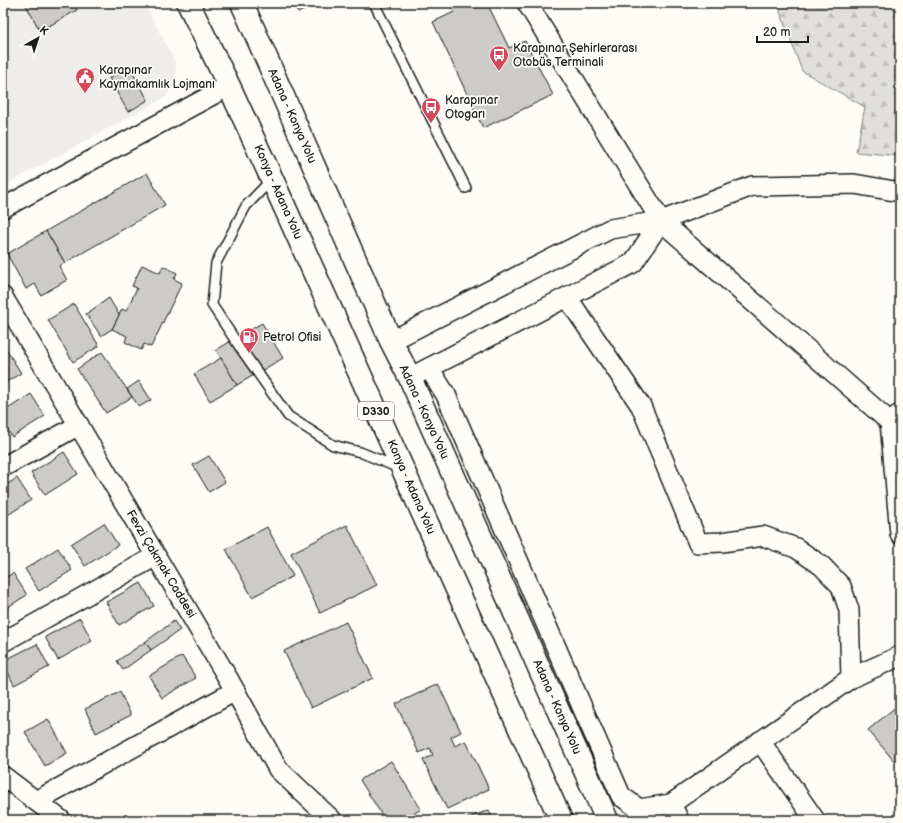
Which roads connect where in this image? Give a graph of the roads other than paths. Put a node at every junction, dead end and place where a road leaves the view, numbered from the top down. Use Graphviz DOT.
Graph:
graph roads {
  1 [pos="188,3"];
  2 [pos="242,3"];
  3 [pos="374,3"];
  4 [pos="527,3"];
  5 [pos="229,86"];
  6 [pos="272,179"];
  7 [pos="466,188"];
  8 [pos="900,192"];
  9 [pos="3,208"];
  10 [pos="660,221"];
  11 [pos="3,297"];
  12 [pos="568,297"];
  13 [pos="391,341"];
  14 [pos="429,368"];
  15 [pos="410,378"];
  16 [pos="897,421"];
  17 [pos="78,425"];
  18 [pos="3,467"];
  19 [pos="403,470"];
  20 [pos="900,534"];
  21 [pos="156,556"];
  22 [pos="3,642"];
  23 [pos="900,656"];
  24 [pos="850,678"];
  25 [pos="235,691"];
  26 [pos="760,742"];
  27 [pos="3,776"];
  28 [pos="36,801"];
  29 [pos="675,812"];
  30 [pos="61,820"];
  31 [pos="332,820"];
  32 [pos="561,820"];
  33 [pos="607,820"];
  34 [pos="815,820"];
  1 -- 5 [label="highway, Konya - Adana Yolu / D330"];
  2 -- 13 [label="highway, Adana - Konya Yolu"];
  3 -- 7 [label="lane"];
  4 -- 10 [label="street"];
  5 -- 6 [label="highway, Konya - Adana Yolu / D330"];
  5 -- 9 [label="street"];
  6 -- 19 [label="highway, Konya - Adana Yolu / D330"];
  6 -- 19 [label="lane"];
  8 -- 10 [label="street"];
  10 -- 12 [label="street"];
  10 -- 13 [label="street"];
  10 -- 16 [label="street"];
  11 -- 17 [label="street, Fevzi Çakmak Caddesi"];
  12 -- 14 [label="street"];
  12 -- 24 [label="street"];
  13 -- 15 [label="highway, Adana - Konya Yolu"];
  14 -- 15 [label="street"];
  14 -- 29 [label="street"];
  15 -- 33 [label="highway, Adana - Konya Yolu"];
  16 -- 20 [label="street"];
  17 -- 18 [label="street"];
  17 -- 21 [label="street, Fevzi Çakmak Caddesi"];
  19 -- 32 [label="highway, Konya - Adana Yolu / D330"];
  21 -- 22 [label="street"];
  21 -- 25 [label="street, Fevzi Çakmak Caddesi"];
  23 -- 24 [label="street"];
  24 -- 26 [label="street"];
  25 -- 28 [label="street"];
  25 -- 31 [label="street, Fevzi Çakmak Caddesi"];
  26 -- 29 [label="street"];
  26 -- 34 [label="street"];
  27 -- 28 [label="street"];
  28 -- 30 [label="street"];
}
